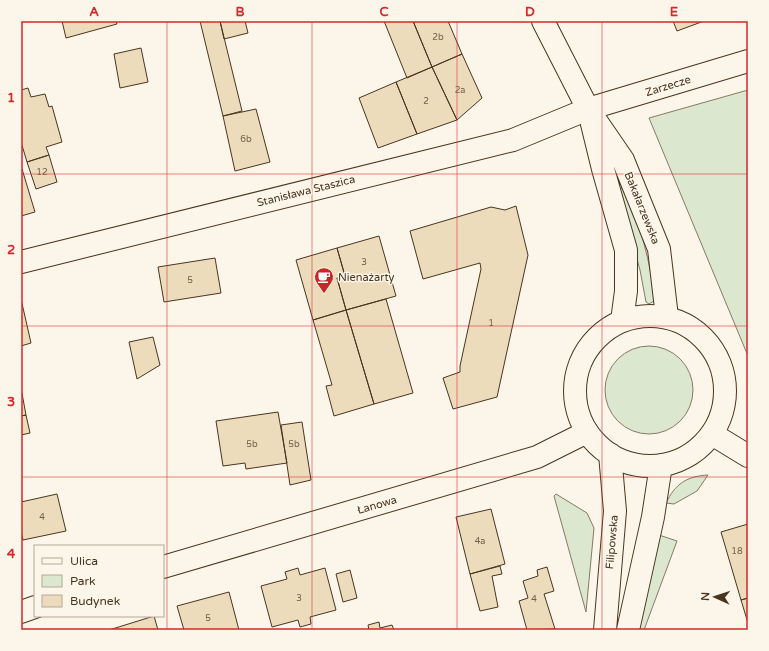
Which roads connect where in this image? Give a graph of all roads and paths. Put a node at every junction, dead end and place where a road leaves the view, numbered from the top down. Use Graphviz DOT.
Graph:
graph roads {
  1 [pos="543,21"];
  2 [pos="748,61"];
  3 [pos="588,109"];
  4 [pos="21,262"];
  5 [pos="667,317"];
  6 [pos="622,321"];
  7 [pos="587,432"];
  8 [pos="712,434"];
  9 [pos="610,454"];
  10 [pos="748,456"];
  11 [pos="661,465"];
  12 [pos="164,567"];
  13 [pos="34,607"];
  14 [pos="21,612"];
  15 [pos="605,630"];
  16 [pos="628,630"];
  1 -- 3 [label="street, Bakałarzewska"];
  2 -- 3 [label="street, Zarzecze"];
  3 -- 4 [label="street, Stanisława Staszica"];
  3 -- 5 [label="street, Bakałarzewska"];
  3 -- 6 [label="street, Bakałarzewska"];
  5 -- 6 [label="street"];
  5 -- 8 [label="street"];
  6 -- 7 [label="street"];
  7 -- 9 [label="street"];
  7 -- 12 [label="street, Łanowa"];
  8 -- 10 [label="street"];
  8 -- 11 [label="street"];
  9 -- 11 [label="street"];
  9 -- 15 [label="street, Filipowska"];
  11 -- 16 [label="street"];
  13 -- 14 [label="street"];
}
